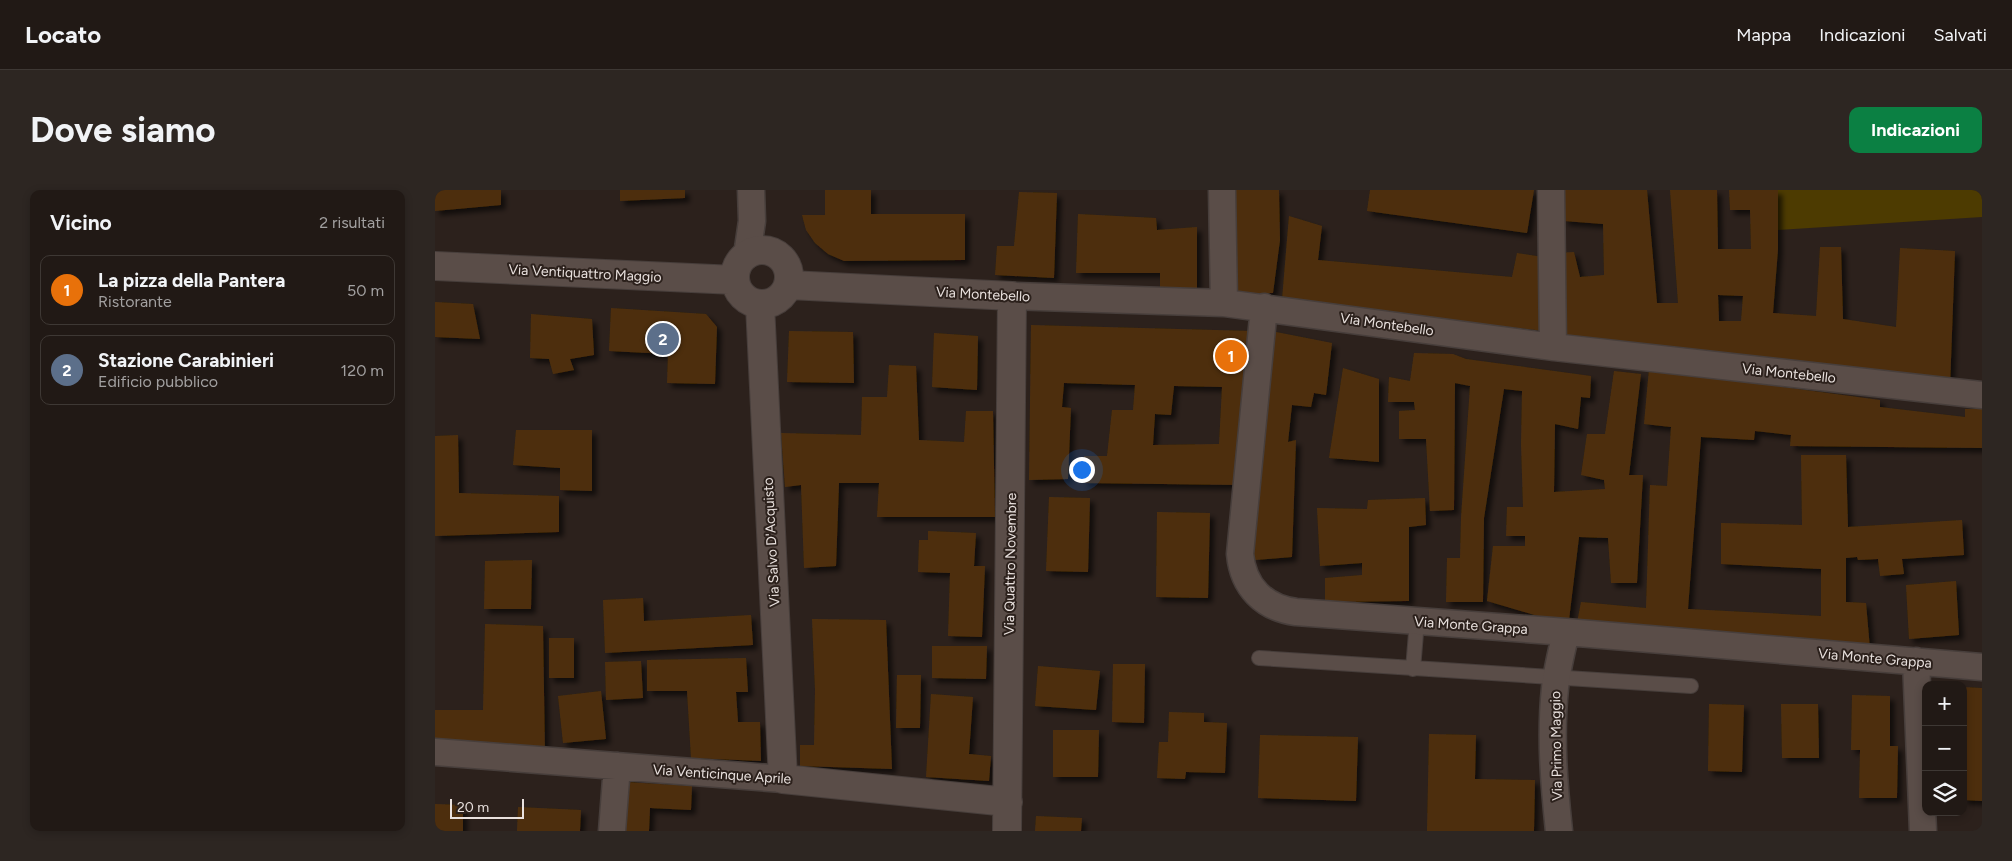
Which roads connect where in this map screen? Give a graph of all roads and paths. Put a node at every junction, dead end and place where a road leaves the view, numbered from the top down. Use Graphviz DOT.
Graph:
graph roads {
  1 [pos="751,190"];
  2 [pos="1222,190"];
  3 [pos="1551,190"];
  4 [pos="747,255"];
  5 [pos="435,266"];
  6 [pos="735,280"];
  7 [pos="789,285"];
  8 [pos="1013,296"];
  9 [pos="1224,303"];
  10 [pos="760,305"];
  11 [pos="1264,307"];
  12 [pos="1553,347"];
  13 [pos="1982,395"];
  14 [pos="1417,621"];
  15 [pos="1566,632"];
  16 [pos="1259,658"];
  17 [pos="1916,661"];
  18 [pos="1982,667"];
  19 [pos="1413,669"];
  20 [pos="1557,678"];
  21 [pos="1691,686"];
  22 [pos="435,752"];
  23 [pos="617,766"];
  24 [pos="783,779"];
  25 [pos="1008,802"];
  26 [pos="612,831"];
  27 [pos="1007,831"];
  28 [pos="1559,831"];
  29 [pos="1923,831"];
  1 -- 4 [label="street"];
  2 -- 9 [label="street"];
  3 -- 12 [label="street"];
  4 -- 6 [label="street"];
  4 -- 7 [label="street"];
  5 -- 6 [label="street, Via Ventiquattro Maggio"];
  6 -- 10 [label="street"];
  7 -- 8 [label="street, Via Montebello"];
  7 -- 10 [label="street"];
  8 -- 9 [label="street, Via Montebello"];
  8 -- 25 [label="street, Via Quattro Novembre"];
  9 -- 11 [label="street, Via Montebello"];
  10 -- 24 [label="street, Via Salvo D'Acquisto"];
  11 -- 12 [label="street, Via Montebello"];
  11 -- 14 [label="street, Via Monte Grappa"];
  12 -- 13 [label="street, Via Montebello"];
  14 -- 15 [label="street, Via Monte Grappa"];
  14 -- 19 [label="lane"];
  15 -- 17 [label="street, Via Monte Grappa"];
  15 -- 20 [label="street, Via Primo Maggio"];
  16 -- 19 [label="lane"];
  17 -- 18 [label="street, Via Monte Grappa"];
  17 -- 29 [label="street"];
  19 -- 20 [label="lane"];
  20 -- 21 [label="lane"];
  20 -- 28 [label="street, Via Primo Maggio"];
  22 -- 23 [label="street, Via Venticinque Aprile"];
  23 -- 24 [label="street, Via Venticinque Aprile"];
  23 -- 26 [label="street"];
  24 -- 25 [label="street, Via Venticinque Aprile"];
  25 -- 27 [label="street, Via Quattro Novembre"];
}
